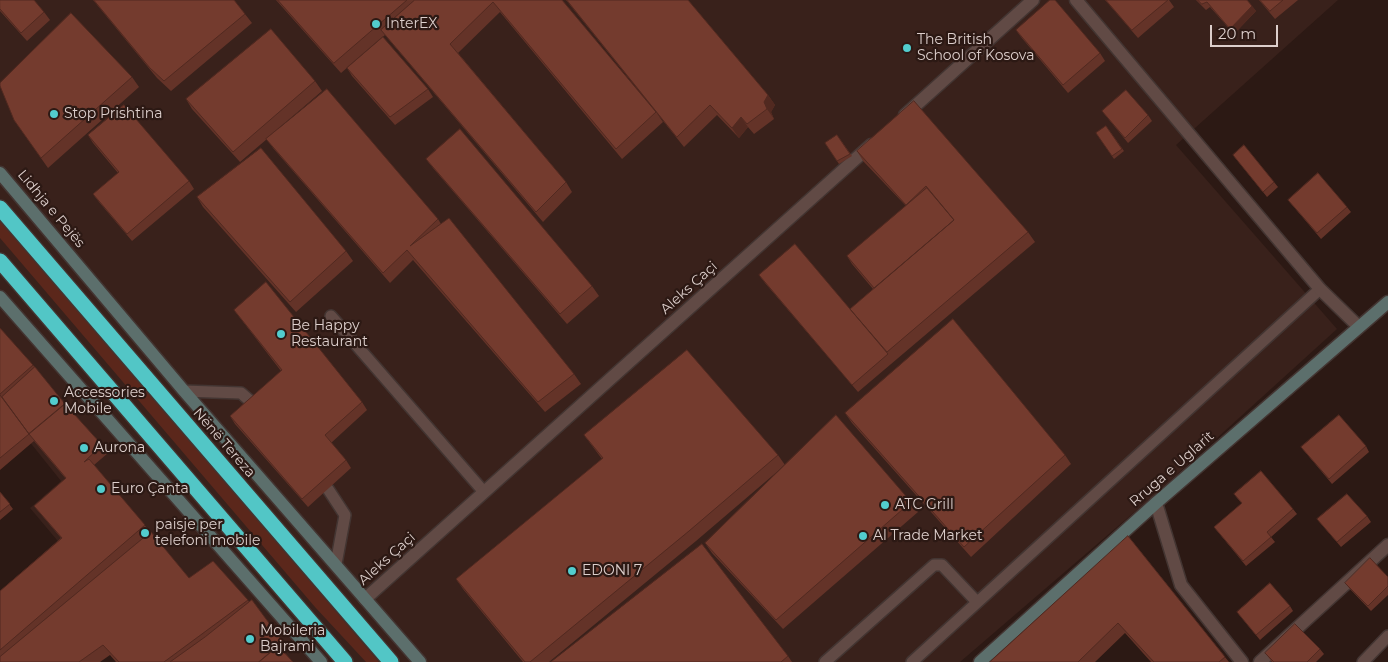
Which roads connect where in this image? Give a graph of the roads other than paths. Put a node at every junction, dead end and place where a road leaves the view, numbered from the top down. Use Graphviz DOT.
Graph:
graph roads {
  1 [pos="1033,0"];
  2 [pos="1076,0"];
  3 [pos="0,173"];
  4 [pos="0,208"];
  5 [pos="3,264"];
  6 [pos="78,265"];
  7 [pos="1320,289"];
  8 [pos="0,297"];
  9 [pos="1388,302"];
  10 [pos="331,316"];
  11 [pos="1358,326"];
  12 [pos="184,391"];
  13 [pos="256,406"];
  14 [pos="328,489"];
  15 [pos="484,492"];
  16 [pos="1156,503"];
  17 [pos="216,511"];
  18 [pos="201,525"];
  19 [pos="1388,545"];
  20 [pos="336,564"];
  21 [pos="365,599"];
  22 [pos="978,602"];
  23 [pos="1388,636"];
  24 [pos="322,662"];
  25 [pos="345,662"];
  26 [pos="392,662"];
  27 [pos="420,662"];
  28 [pos="825,662"];
  29 [pos="912,662"];
  30 [pos="980,662"];
  31 [pos="1242,662"];
  32 [pos="1260,662"];
  33 [pos="1363,662"];
  1 -- 15 [label="street, Aleks Çaçi"];
  2 -- 7 [label="street"];
  3 -- 6 [label="street, Lidhja e Pejës"];
  4 -- 26 [label="highway, Nënë Tereza"];
  5 -- 17 [label="highway"];
  6 -- 12 [label="street, Nënë Tereza"];
  7 -- 11 [label="street"];
  7 -- 22 [label="lane"];
  8 -- 18 [label="street"];
  9 -- 11 [label="street, Rruga e Uglarit"];
  10 -- 15 [label="lane"];
  11 -- 16 [label="street, Rruga e Uglarit"];
  12 -- 13 [label="lane"];
  12 -- 20 [label="street, Nënë Tereza"];
  14 -- 20 [label="lane"];
  15 -- 21 [label="street, Aleks Çaçi"];
  16 -- 30 [label="street, Rruga e Uglarit"];
  16 -- 31 [label="street"];
  17 -- 18 [label="street"];
  17 -- 25 [label="highway"];
  18 -- 24 [label="street"];
  19 -- 32 [label="street"];
  20 -- 21 [label="street, Nënë Tereza"];
  21 -- 27 [label="street, Nënë Tereza"];
  22 -- 28 [label="lane"];
  22 -- 29 [label="lane"];
  23 -- 33 [label="lane"];
}
